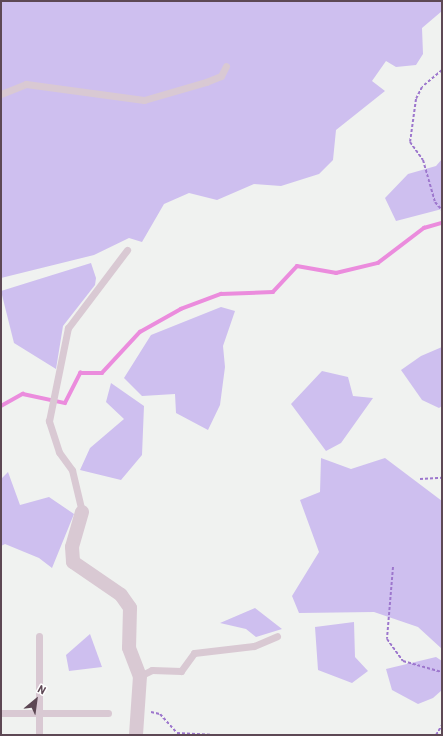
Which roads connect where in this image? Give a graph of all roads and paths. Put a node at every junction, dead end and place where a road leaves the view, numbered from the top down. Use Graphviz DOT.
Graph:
graph roads {
  1 [pos="226,66"];
  2 [pos="442,70"];
  3 [pos="1,94"];
  4 [pos="442,210"];
  5 [pos="126,250"];
  6 [pos="442,478"];
  7 [pos="420,479"];
  8 [pos="82,512"];
  9 [pos="393,567"];
  10 [pos="39,636"];
  11 [pos="277,636"];
  12 [pos="442,672"];
  13 [pos="140,676"];
  14 [pos="137,710"];
  15 [pos="1,713"];
  16 [pos="39,713"];
  17 [pos="108,713"];
  18 [pos="442,725"];
  19 [pos="39,735"];
  20 [pos="136,735"];
  21 [pos="211,735"];
  22 [pos="436,735"];
  1 -- 3 [label="lane"];
  2 -- 4 [label="path"];
  5 -- 8 [label="lane"];
  6 -- 7 [label="path"];
  8 -- 13 [label="street"];
  9 -- 12 [label="path"];
  10 -- 16 [label="lane"];
  11 -- 13 [label="lane"];
  13 -- 14 [label="street"];
  14 -- 20 [label="street"];
  14 -- 21 [label="path"];
  15 -- 16 [label="lane"];
  16 -- 17 [label="lane"];
  16 -- 19 [label="lane"];
  18 -- 22 [label="path"];
}
